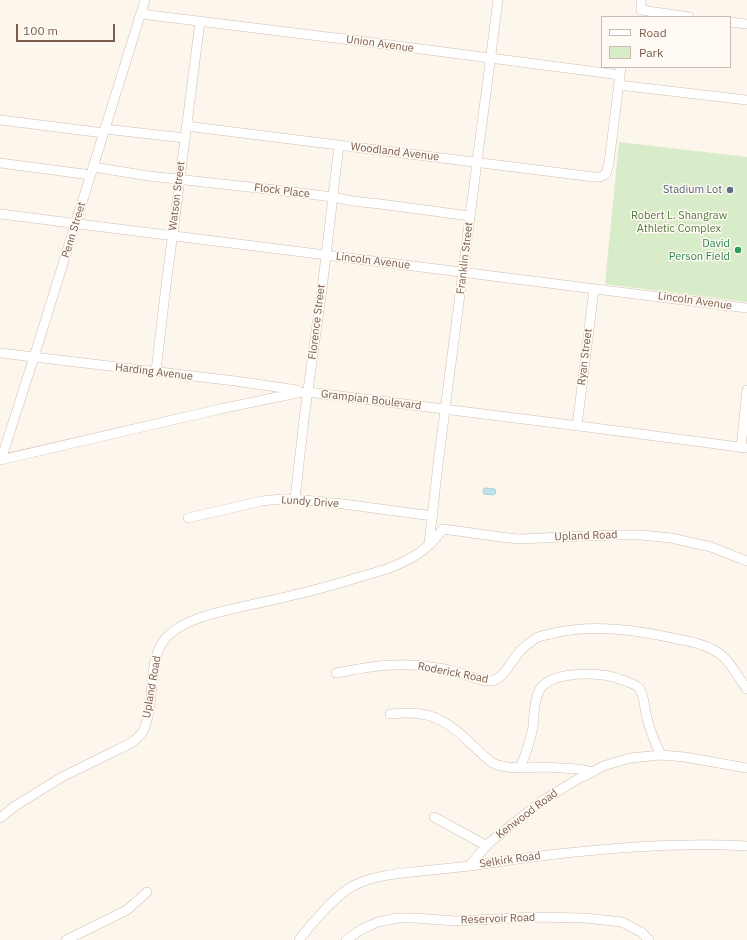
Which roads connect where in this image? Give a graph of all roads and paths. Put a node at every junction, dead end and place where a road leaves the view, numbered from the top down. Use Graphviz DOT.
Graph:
graph roads {
  1 [pos="145,0"];
  2 [pos="498,0"];
  3 [pos="641,0"];
  4 [pos="641,10"];
  5 [pos="141,14"];
  6 [pos="635,16"];
  7 [pos="682,16"];
  8 [pos="200,21"];
  9 [pos="731,22"];
  10 [pos="747,24"];
  11 [pos="490,58"];
  12 [pos="620,71"];
  13 [pos="618,85"];
  14 [pos="747,100"];
  15 [pos="0,120"];
  16 [pos="186,126"];
  17 [pos="104,131"];
  18 [pos="185,138"];
  19 [pos="339,145"];
  20 [pos="477,162"];
  21 [pos="0,163"];
  22 [pos="92,171"];
  23 [pos="180,179"];
  24 [pos="333,198"];
  25 [pos="0,214"];
  26 [pos="470,216"];
  27 [pos="76,224"];
  28 [pos="172,236"];
  29 [pos="325,255"];
  30 [pos="463,273"];
  31 [pos="594,289"];
  32 [pos="747,308"];
  33 [pos="0,354"];
  34 [pos="34,357"];
  35 [pos="156,371"];
  36 [pos="747,390"];
  37 [pos="308,392"];
  38 [pos="445,410"];
  39 [pos="577,426"];
  40 [pos="744,448"];
  41 [pos="1,460"];
  42 [pos="295,499"];
  43 [pos="433,516"];
  44 [pos="188,518"];
  45 [pos="429,545"];
  46 [pos="747,561"];
  47 [pos="336,673"];
  48 [pos="747,689"];
  49 [pos="390,714"];
  50 [pos="661,755"];
  51 [pos="520,768"];
  52 [pos="747,768"];
  53 [pos="593,772"];
  54 [pos="434,817"];
  55 [pos="0,818"];
  56 [pos="487,846"];
  57 [pos="747,846"];
  58 [pos="469,866"];
  59 [pos="147,892"];
  60 [pos="66,940"];
  61 [pos="299,940"];
  62 [pos="346,940"];
  63 [pos="649,940"];
  1 -- 5 [label="street, Penn Street"];
  2 -- 11 [label="street, Franklin Street"];
  3 -- 4 [label="street"];
  4 -- 6 [label="street"];
  4 -- 7 [label="street"];
  5 -- 8 [label="street, Union Avenue"];
  5 -- 17 [label="street, Penn Street"];
  8 -- 11 [label="street, Union Avenue"];
  8 -- 16 [label="street, Watson Street"];
  9 -- 10 [label="street"];
  11 -- 12 [label="street, Union Avenue"];
  11 -- 20 [label="street, Franklin Street"];
  12 -- 13 [label="street"];
  13 -- 14 [label="street"];
  13 -- 20 [label="street, Woodland Avenue"];
  15 -- 17 [label="street"];
  16 -- 18 [label="street, Watson Street"];
  16 -- 19 [label="street, Woodland Avenue"];
  17 -- 18 [label="street"];
  17 -- 22 [label="street, Penn Street"];
  18 -- 23 [label="street, Watson Street"];
  19 -- 20 [label="street, Woodland Avenue"];
  19 -- 24 [label="street, Florence Street"];
  20 -- 26 [label="street, Franklin Street"];
  21 -- 22 [label="street, Flock Place"];
  22 -- 23 [label="street, Flock Place"];
  22 -- 27 [label="street, Penn Street"];
  23 -- 24 [label="street, Flock Place"];
  23 -- 28 [label="street, Watson Street"];
  24 -- 26 [label="street, Flock Place"];
  24 -- 29 [label="street, Florence Street"];
  25 -- 27 [label="street, Lincoln Avenue"];
  26 -- 30 [label="street, Franklin Street"];
  27 -- 28 [label="street, Lincoln Avenue"];
  27 -- 34 [label="street, Penn Street"];
  28 -- 29 [label="street, Lincoln Avenue"];
  28 -- 35 [label="street, Watson Street"];
  29 -- 30 [label="street, Lincoln Avenue"];
  29 -- 37 [label="street, Florence Street"];
  30 -- 31 [label="street, Lincoln Avenue"];
  30 -- 38 [label="street, Franklin Street"];
  31 -- 32 [label="street, Lincoln Avenue"];
  31 -- 39 [label="street, Ryan Street"];
  33 -- 34 [label="street, Harding Avenue"];
  34 -- 35 [label="street, Harding Avenue"];
  34 -- 41 [label="street, Penn Street"];
  35 -- 37 [label="street, Harding Avenue"];
  36 -- 40 [label="street"];
  37 -- 38 [label="street, Grampian Boulevard"];
  37 -- 41 [label="street, Grampian Boulevard"];
  37 -- 42 [label="street, Florence Street"];
  38 -- 39 [label="street, Grampian Boulevard"];
  38 -- 43 [label="street, Franklin Street"];
  39 -- 40 [label="street, Grampian Boulevard"];
  42 -- 43 [label="street, Lundy Drive"];
  42 -- 44 [label="street, Lundy Drive"];
  43 -- 45 [label="street"];
  45 -- 46 [label="street, Upland Road"];
  45 -- 55 [label="street, Upland Road"];
  47 -- 48 [label="street, Roderick Road"];
  49 -- 51 [label="street"];
  50 -- 51 [label="street"];
  50 -- 52 [label="street, Kenwood Road"];
  50 -- 53 [label="street, Kenwood Road"];
  51 -- 53 [label="street"];
  53 -- 56 [label="street, Kenwood Road"];
  54 -- 56 [label="street"];
  56 -- 58 [label="street, Kenwood Road"];
  57 -- 58 [label="street, Selkirk Road"];
  58 -- 61 [label="street, Selkirk Road"];
  59 -- 60 [label="street"];
  62 -- 63 [label="street, Reservoir Road"];
}
